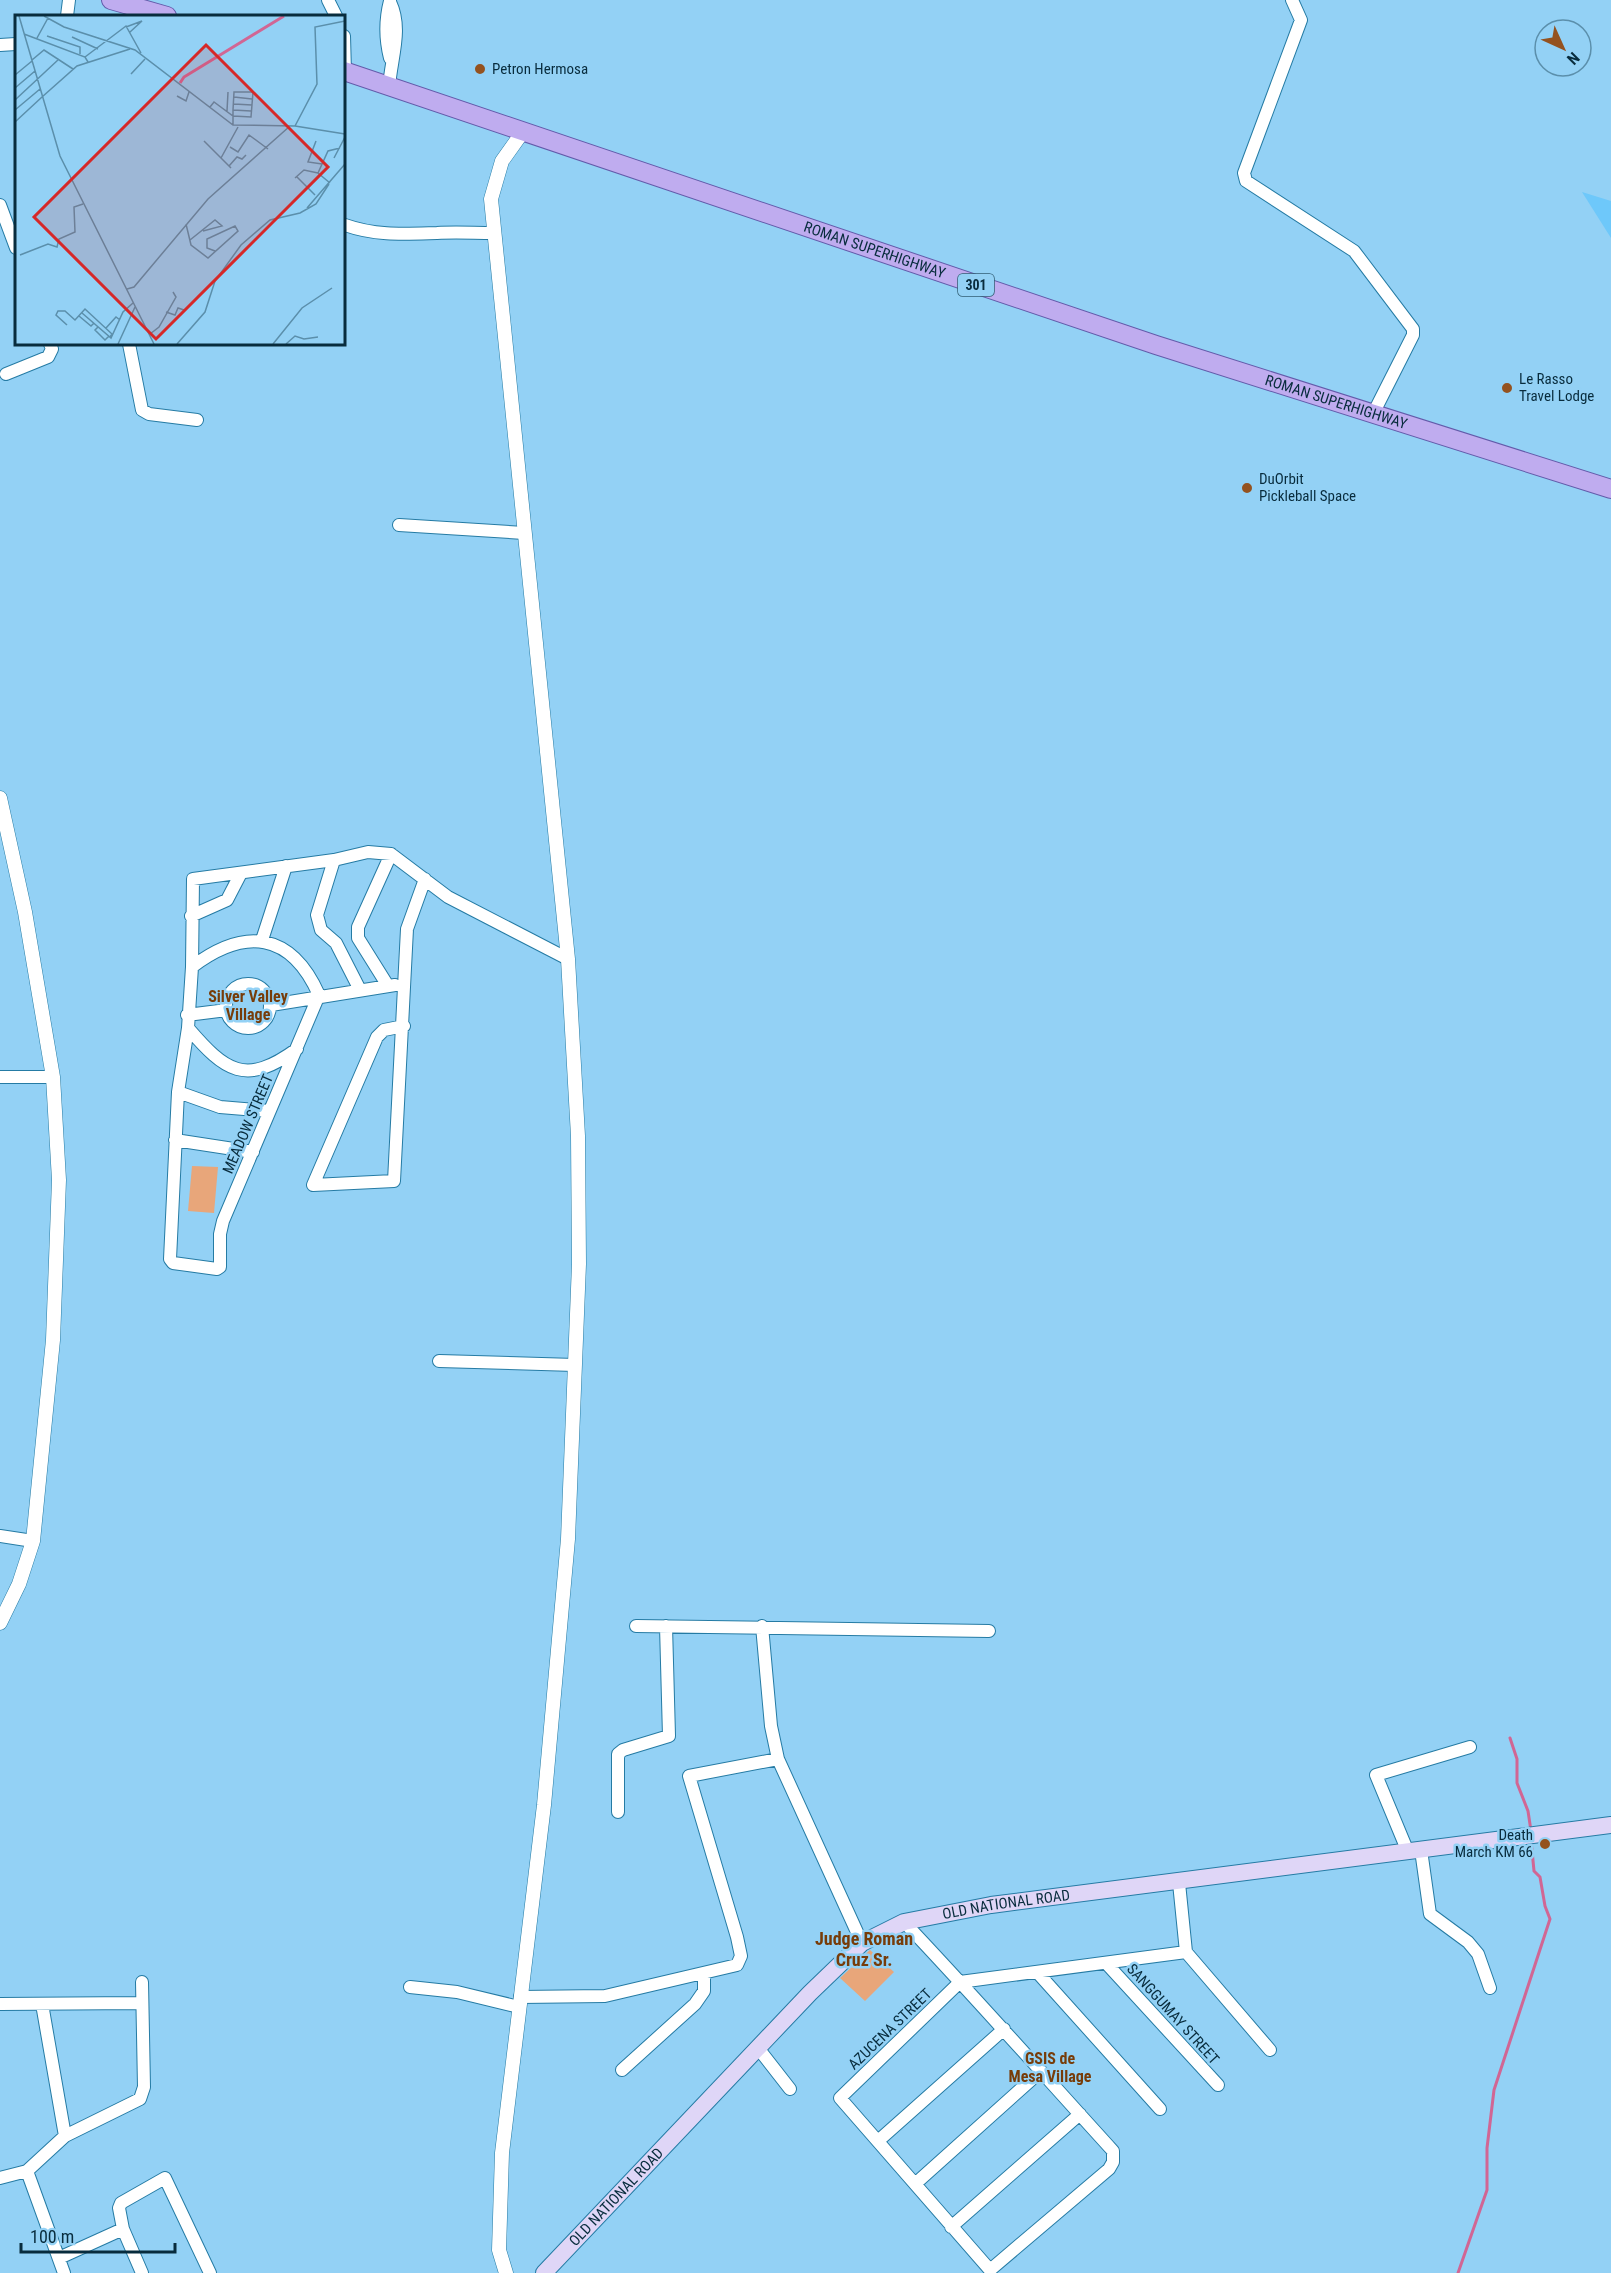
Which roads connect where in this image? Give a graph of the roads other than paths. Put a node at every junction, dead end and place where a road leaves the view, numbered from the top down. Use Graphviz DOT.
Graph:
graph roads {
  1 [pos="69,0"];
  2 [pos="111,0"];
  3 [pos="328,0"];
  4 [pos="1292,0"];
  5 [pos="390,1"];
  6 [pos="67,15"];
  7 [pos="164,15"];
  8 [pos="336,15"];
  9 [pos="15,44"];
  10 [pos="0,45"];
  11 [pos="345,72"];
  12 [pos="389,87"];
  13 [pos="522,133"];
  14 [pos="0,206"];
  15 [pos="345,225"];
  16 [pos="493,233"];
  17 [pos="15,245"];
  18 [pos="50,345"];
  19 [pos="129,345"];
  20 [pos="6,374"];
  21 [pos="1374,412"];
  22 [pos="197,420"];
  23 [pos="1611,489"];
  24 [pos="399,525"];
  25 [pos="524,533"];
  26 [pos="0,798"];
  27 [pos="391,854"];
  28 [pos="334,860"];
  29 [pos="286,866"];
  30 [pos="241,873"];
  31 [pos="425,879"];
  32 [pos="191,915"];
  33 [pos="262,940"];
  34 [pos="568,959"];
  35 [pos="192,967"];
  36 [pos="405,984"];
  37 [pos="388,986"];
  38 [pos="360,990"];
  39 [pos="319,995"];
  40 [pos="270,1005"];
  41 [pos="227,1010"];
  42 [pos="187,1015"];
  43 [pos="404,1026"];
  44 [pos="188,1028"];
  45 [pos="298,1048"];
  46 [pos="0,1077"];
  47 [pos="53,1077"];
  48 [pos="178,1092"];
  49 [pos="269,1111"];
  50 [pos="175,1140"];
  51 [pos="253,1152"];
  52 [pos="439,1361"];
  53 [pos="575,1365"];
  54 [pos="0,1536"];
  55 [pos="33,1541"];
  56 [pos="0,1623"];
  57 [pos="636,1626"];
  58 [pos="666,1626"];
  59 [pos="762,1626"];
  60 [pos="989,1631"];
  61 [pos="1470,1747"];
  62 [pos="778,1759"];
  63 [pos="618,1812"];
  64 [pos="1611,1825"];
  65 [pos="1414,1851"];
  66 [pos="1179,1883"];
  67 [pos="904,1922"];
  68 [pos="862,1942"];
  69 [pos="1186,1952"];
  70 [pos="1106,1964"];
  71 [pos="1037,1972"];
  72 [pos="704,1974"];
  73 [pos="142,1982"];
  74 [pos="960,1982"];
  75 [pos="410,1987"];
  76 [pos="1490,1988"];
  77 [pos="520,2002"];
  78 [pos="140,2003"];
  79 [pos="0,2004"];
  80 [pos="42,2004"];
  81 [pos="1004,2029"];
  82 [pos="758,2048"];
  83 [pos="1270,2050"];
  84 [pos="622,2070"];
  85 [pos="1041,2071"];
  86 [pos="1218,2085"];
  87 [pos="790,2089"];
  88 [pos="1160,2109"];
  89 [pos="1080,2114"];
  90 [pos="65,2136"];
  91 [pos="878,2141"];
  92 [pos="27,2171"];
  93 [pos="1,2174"];
  94 [pos="915,2184"];
  95 [pos="951,2227"];
  96 [pos="123,2229"];
  97 [pos="59,2258"];
  98 [pos="64,2273"];
  99 [pos="142,2273"];
  100 [pos="210,2273"];
  101 [pos="506,2273"];
  102 [pos="544,2273"];
  1 -- 6 [label="street"];
  2 -- 7 [label="main road"];
  3 -- 8 [label="street"];
  4 -- 21 [label="street"];
  5 -- 12 [label="street"];
  9 -- 10 [label="street"];
  11 -- 12 [label="main road, ROMAN SUPERHIGHWAY / 301"];
  12 -- 13 [label="main road, ROMAN SUPERHIGHWAY / 301"];
  13 -- 16 [label="street"];
  13 -- 21 [label="main road, ROMAN SUPERHIGHWAY / 301"];
  14 -- 17 [label="street"];
  15 -- 16 [label="street"];
  16 -- 25 [label="street"];
  18 -- 20 [label="street"];
  19 -- 22 [label="street"];
  21 -- 23 [label="main road, ROMAN SUPERHIGHWAY / 301"];
  24 -- 25 [label="street"];
  25 -- 34 [label="street"];
  26 -- 47 [label="street"];
  27 -- 28 [label="street"];
  27 -- 31 [label="street"];
  27 -- 37 [label="street"];
  28 -- 29 [label="street"];
  28 -- 38 [label="street"];
  29 -- 30 [label="street"];
  29 -- 33 [label="street"];
  30 -- 32 [label="street"];
  30 -- 32 [label="street"];
  31 -- 34 [label="street"];
  31 -- 36 [label="street"];
  32 -- 35 [label="street"];
  33 -- 35 [label="street"];
  33 -- 39 [label="street"];
  34 -- 53 [label="street"];
  35 -- 42 [label="street"];
  36 -- 37 [label="street"];
  36 -- 43 [label="street"];
  37 -- 38 [label="street"];
  38 -- 39 [label="street"];
  39 -- 40 [label="street"];
  39 -- 45 [label="street, MEADOW STREET"];
  40 -- 41 [label="street"];
  40 -- 41 [label="street"];
  41 -- 42 [label="street"];
  42 -- 44 [label="street"];
  43 -- 43 [label="street"];
  44 -- 45 [label="street"];
  44 -- 48 [label="street"];
  45 -- 49 [label="street, MEADOW STREET"];
  46 -- 47 [label="street"];
  47 -- 55 [label="street"];
  48 -- 49 [label="street"];
  48 -- 50 [label="street"];
  49 -- 51 [label="street, MEADOW STREET"];
  50 -- 51 [label="street"];
  50 -- 51 [label="street, MEADOW STREET"];
  52 -- 53 [label="street"];
  53 -- 77 [label="street"];
  54 -- 55 [label="street"];
  55 -- 56 [label="street"];
  57 -- 58 [label="street"];
  58 -- 59 [label="street"];
  58 -- 63 [label="street"];
  59 -- 60 [label="street"];
  59 -- 62 [label="street"];
  61 -- 65 [label="street"];
  62 -- 68 [label="street"];
  62 -- 72 [label="street"];
  64 -- 65 [label="main road, OLD NATIONAL ROAD"];
  65 -- 66 [label="main road, OLD NATIONAL ROAD"];
  65 -- 76 [label="street"];
  66 -- 67 [label="main road, OLD NATIONAL ROAD"];
  66 -- 69 [label="street"];
  67 -- 68 [label="main road, OLD NATIONAL ROAD"];
  67 -- 74 [label="street"];
  68 -- 82 [label="main road, OLD NATIONAL ROAD"];
  69 -- 70 [label="street"];
  69 -- 83 [label="street"];
  70 -- 71 [label="street"];
  70 -- 86 [label="street, SANGGUMAY STREET"];
  71 -- 74 [label="street"];
  71 -- 88 [label="street"];
  72 -- 77 [label="street"];
  72 -- 84 [label="street"];
  73 -- 78 [label="street"];
  74 -- 81 [label="street"];
  74 -- 91 [label="street, AZUCENA STREET"];
  75 -- 77 [label="street"];
  77 -- 101 [label="street"];
  78 -- 80 [label="street"];
  78 -- 90 [label="street"];
  79 -- 80 [label="street"];
  80 -- 90 [label="street"];
  81 -- 85 [label="street"];
  81 -- 91 [label="street"];
  82 -- 87 [label="street"];
  82 -- 102 [label="main road, OLD NATIONAL ROAD"];
  85 -- 89 [label="street"];
  85 -- 94 [label="street"];
  89 -- 95 [label="street"];
  89 -- 95 [label="street"];
  90 -- 92 [label="street"];
  91 -- 94 [label="street"];
  92 -- 93 [label="street"];
  92 -- 97 [label="street"];
  94 -- 95 [label="street"];
  96 -- 97 [label="street"];
  96 -- 99 [label="street"];
  96 -- 100 [label="street"];
  97 -- 98 [label="street"];
}
